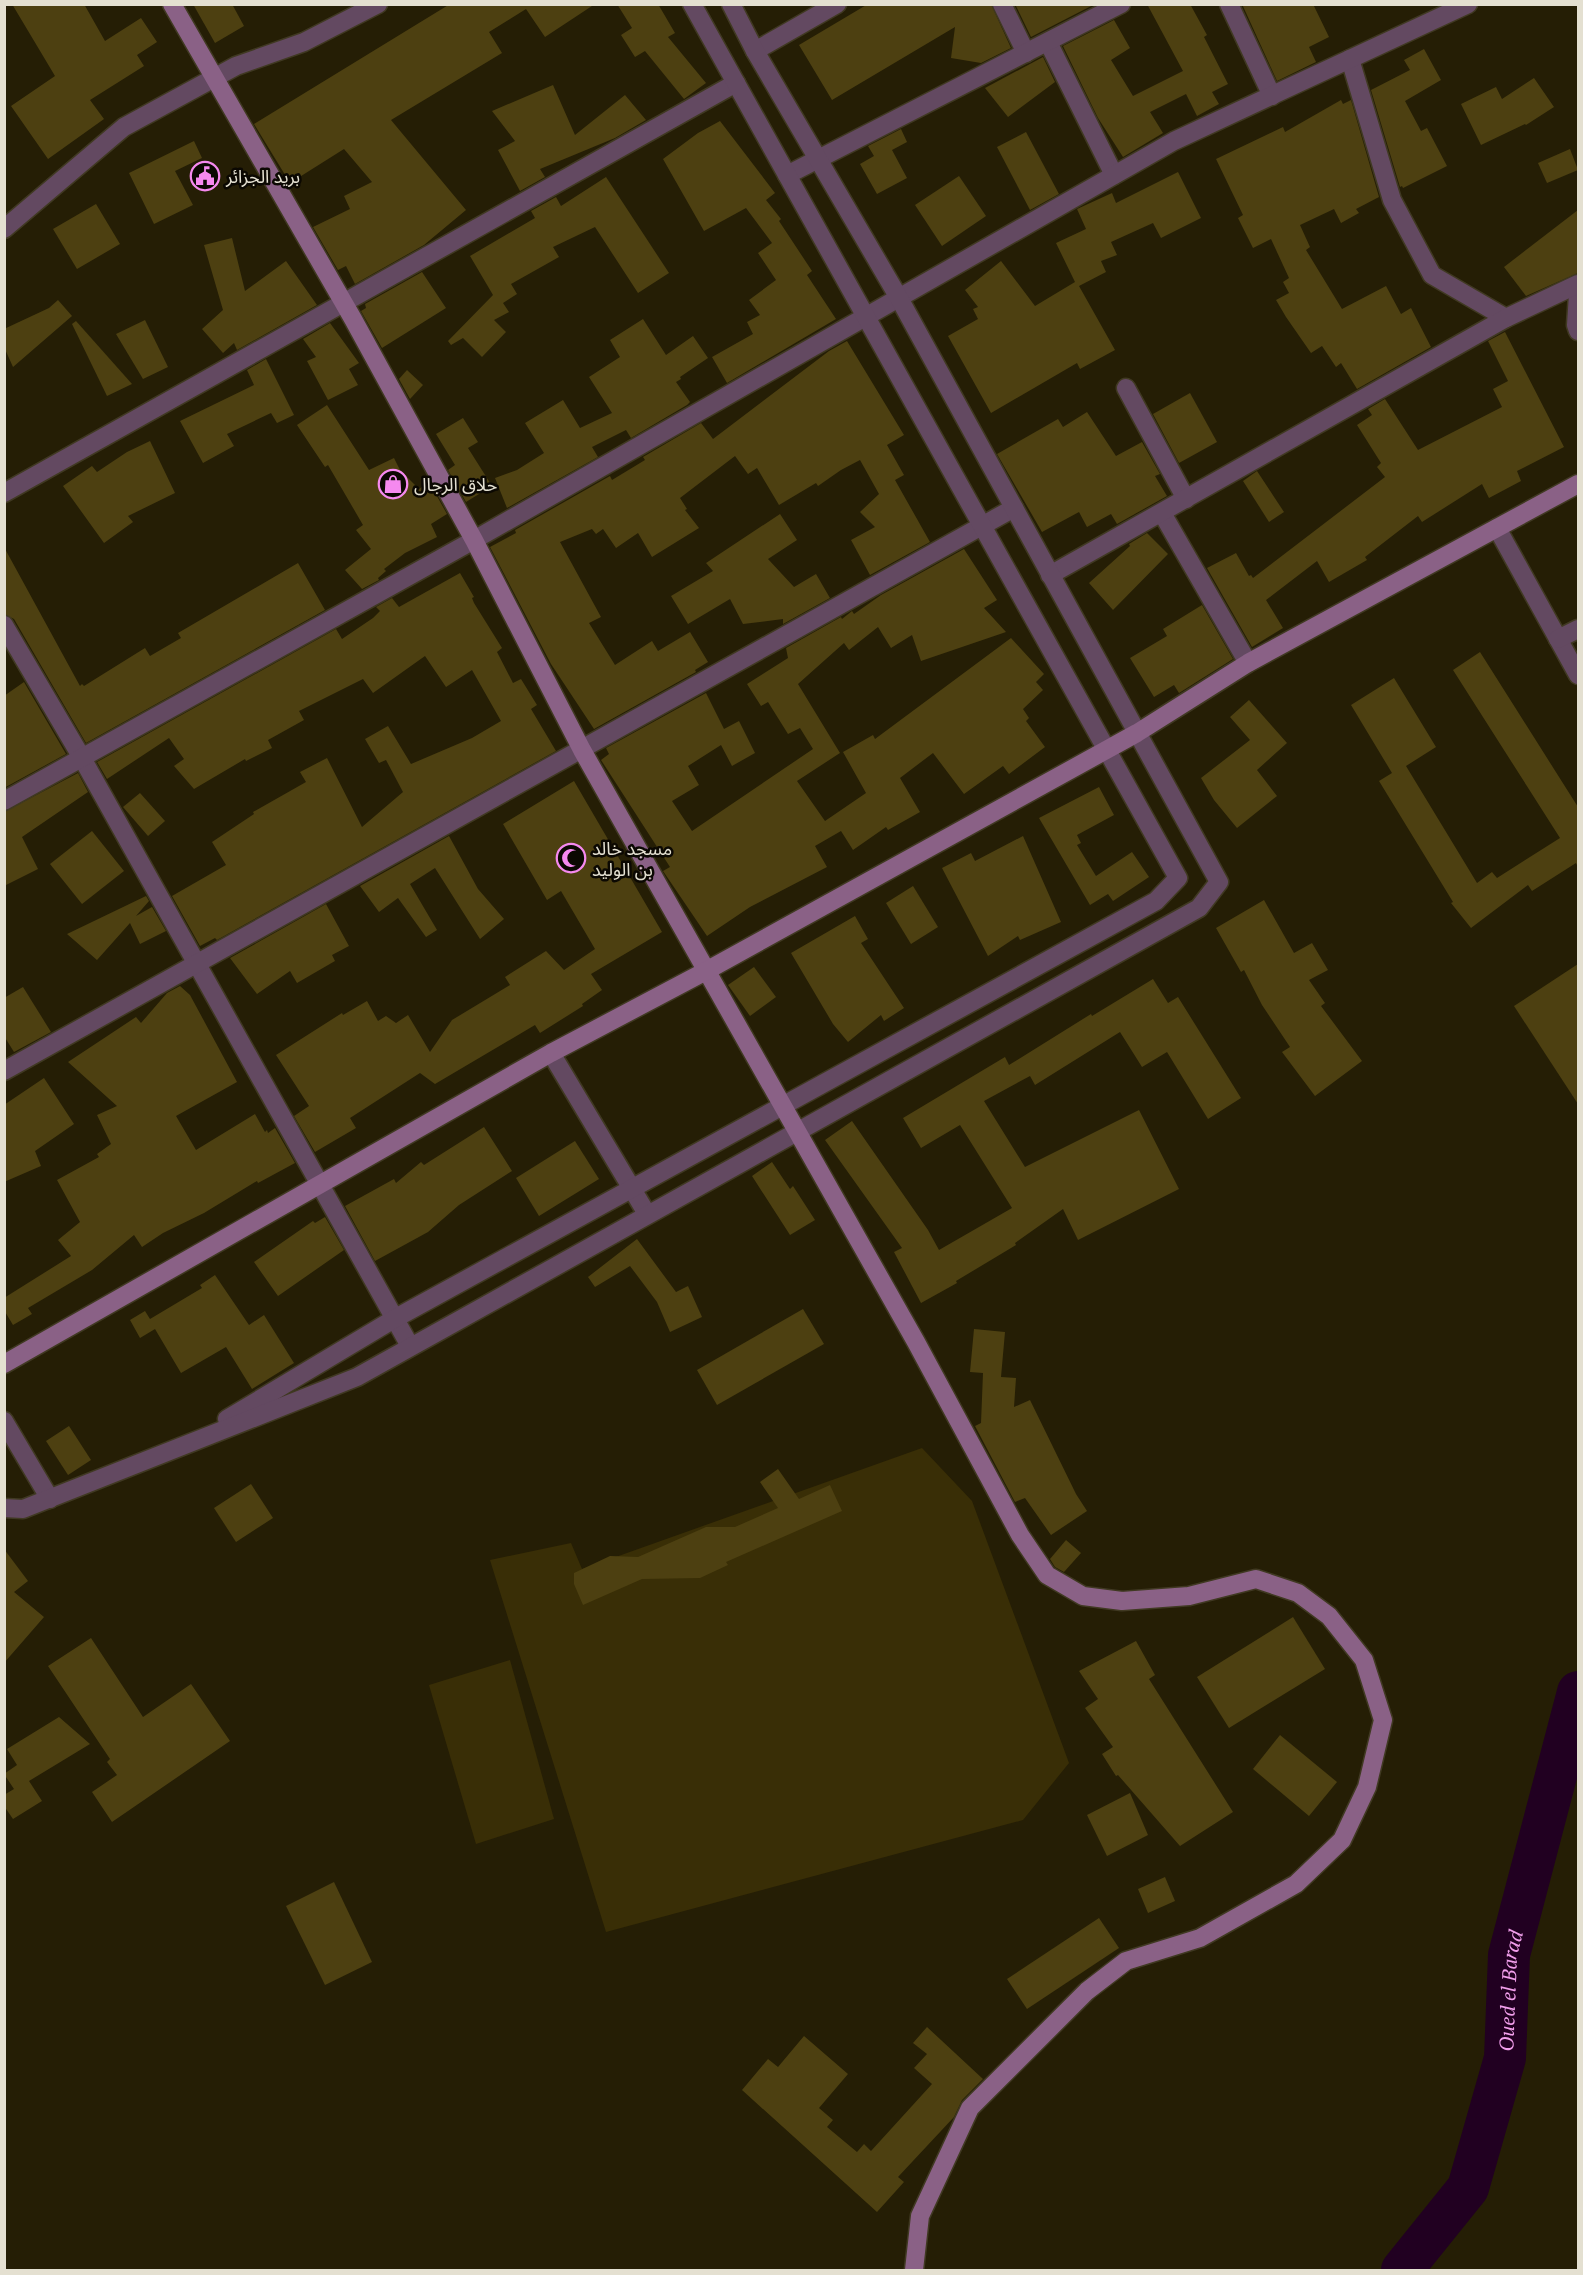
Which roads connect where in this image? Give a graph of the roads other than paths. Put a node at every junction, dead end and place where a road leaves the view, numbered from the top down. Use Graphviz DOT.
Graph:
graph roads {
  1 [pos="172,4"];
  2 [pos="378,4"];
  3 [pos="692,4"];
  4 [pos="731,4"];
  5 [pos="837,4"];
  6 [pos="1002,4"];
  7 [pos="1121,4"];
  8 [pos="1229,4"];
  9 [pos="1468,4"];
  10 [pos="1439,11"];
  11 [pos="1048,42"];
  12 [pos="755,51"];
  13 [pos="1026,53"];
  14 [pos="1350,59"];
  15 [pos="215,79"];
  16 [pos="736,84"];
  17 [pos="1272,96"];
  18 [pos="819,159"];
  19 [pos="787,175"];
  20 [pos="1114,175"];
  21 [pos="4,229"];
  22 [pos="1578,284"];
  23 [pos="1578,294"];
  24 [pos="899,298"];
  25 [pos="344,303"];
  26 [pos="866,317"];
  27 [pos="1506,318"];
  28 [pos="1578,331"];
  29 [pos="1126,388"];
  30 [pos="1578,484"];
  31 [pos="4,493"];
  32 [pos="1186,499"];
  33 [pos="1014,508"];
  34 [pos="1162,513"];
  35 [pos="982,526"];
  36 [pos="1497,528"];
  37 [pos="474,540"];
  38 [pos="1050,575"];
  39 [pos="4,625"];
  40 [pos="1578,629"];
  41 [pos="1558,639"];
  42 [pos="1248,663"];
  43 [pos="1578,675"];
  44 [pos="1137,733"];
  45 [pos="582,750"];
  46 [pos="1106,750"];
  47 [pos="82,758"];
  48 [pos="4,801"];
  49 [pos="196,964"];
  50 [pos="706,971"];
  51 [pos="551,1053"];
  52 [pos="4,1071"];
  53 [pos="783,1106"];
  54 [pos="797,1131"];
  55 [pos="320,1185"];
  56 [pos="632,1189"];
  57 [pos="646,1214"];
  58 [pos="394,1319"];
  59 [pos="410,1346"];
  60 [pos="4,1364"];
  61 [pos="4,1420"];
  62 [pos="179,1448"];
  63 [pos="50,1499"];
  64 [pos="4,1508"];
  65 [pos="914,2271"];
  1 -- 15 [label="main road"];
  2 -- 15 [label="street"];
  3 -- 16 [label="street"];
  4 -- 12 [label="street"];
  5 -- 12 [label="street"];
  6 -- 13 [label="street"];
  7 -- 11 [label="street"];
  8 -- 17 [label="street"];
  9 -- 10 [label="street"];
  10 -- 14 [label="street"];
  11 -- 13 [label="street"];
  11 -- 20 [label="street"];
  12 -- 18 [label="street"];
  13 -- 18 [label="street"];
  14 -- 17 [label="street"];
  14 -- 27 [label="street"];
  15 -- 21 [label="street"];
  15 -- 25 [label="main road"];
  16 -- 19 [label="street"];
  16 -- 25 [label="street"];
  17 -- 20 [label="street"];
  18 -- 19 [label="street"];
  18 -- 24 [label="street"];
  19 -- 26 [label="street"];
  20 -- 24 [label="street"];
  22 -- 27 [label="street"];
  23 -- 28 [label="street"];
  24 -- 26 [label="street"];
  24 -- 33 [label="street"];
  25 -- 31 [label="street"];
  25 -- 37 [label="main road"];
  26 -- 35 [label="street"];
  26 -- 37 [label="street"];
  27 -- 32 [label="street"];
  29 -- 32 [label="street"];
  30 -- 36 [label="main road"];
  32 -- 34 [label="street"];
  33 -- 35 [label="street"];
  33 -- 38 [label="street"];
  34 -- 38 [label="street"];
  34 -- 42 [label="street"];
  35 -- 45 [label="street"];
  35 -- 46 [label="street"];
  36 -- 41 [label="street"];
  36 -- 42 [label="main road"];
  37 -- 45 [label="main road"];
  37 -- 47 [label="street"];
  38 -- 44 [label="street"];
  39 -- 47 [label="street"];
  40 -- 41 [label="street"];
  41 -- 43 [label="street"];
  42 -- 44 [label="main road"];
  44 -- 46 [label="main road"];
  44 -- 54 [label="street"];
  45 -- 49 [label="street"];
  45 -- 50 [label="main road"];
  46 -- 50 [label="main road"];
  46 -- 53 [label="street"];
  47 -- 48 [label="street"];
  47 -- 49 [label="street"];
  49 -- 52 [label="street"];
  49 -- 55 [label="street"];
  50 -- 51 [label="main road"];
  50 -- 53 [label="main road"];
  51 -- 55 [label="main road"];
  51 -- 56 [label="street"];
  53 -- 54 [label="main road"];
  53 -- 56 [label="street"];
  54 -- 57 [label="street"];
  54 -- 65 [label="main road"];
  55 -- 58 [label="street"];
  55 -- 60 [label="main road"];
  56 -- 57 [label="street"];
  56 -- 58 [label="street"];
  57 -- 59 [label="street"];
  58 -- 59 [label="street"];
  58 -- 62 [label="street"];
  59 -- 62 [label="street"];
  61 -- 63 [label="street"];
  62 -- 63 [label="street"];
  63 -- 64 [label="street"];
}
